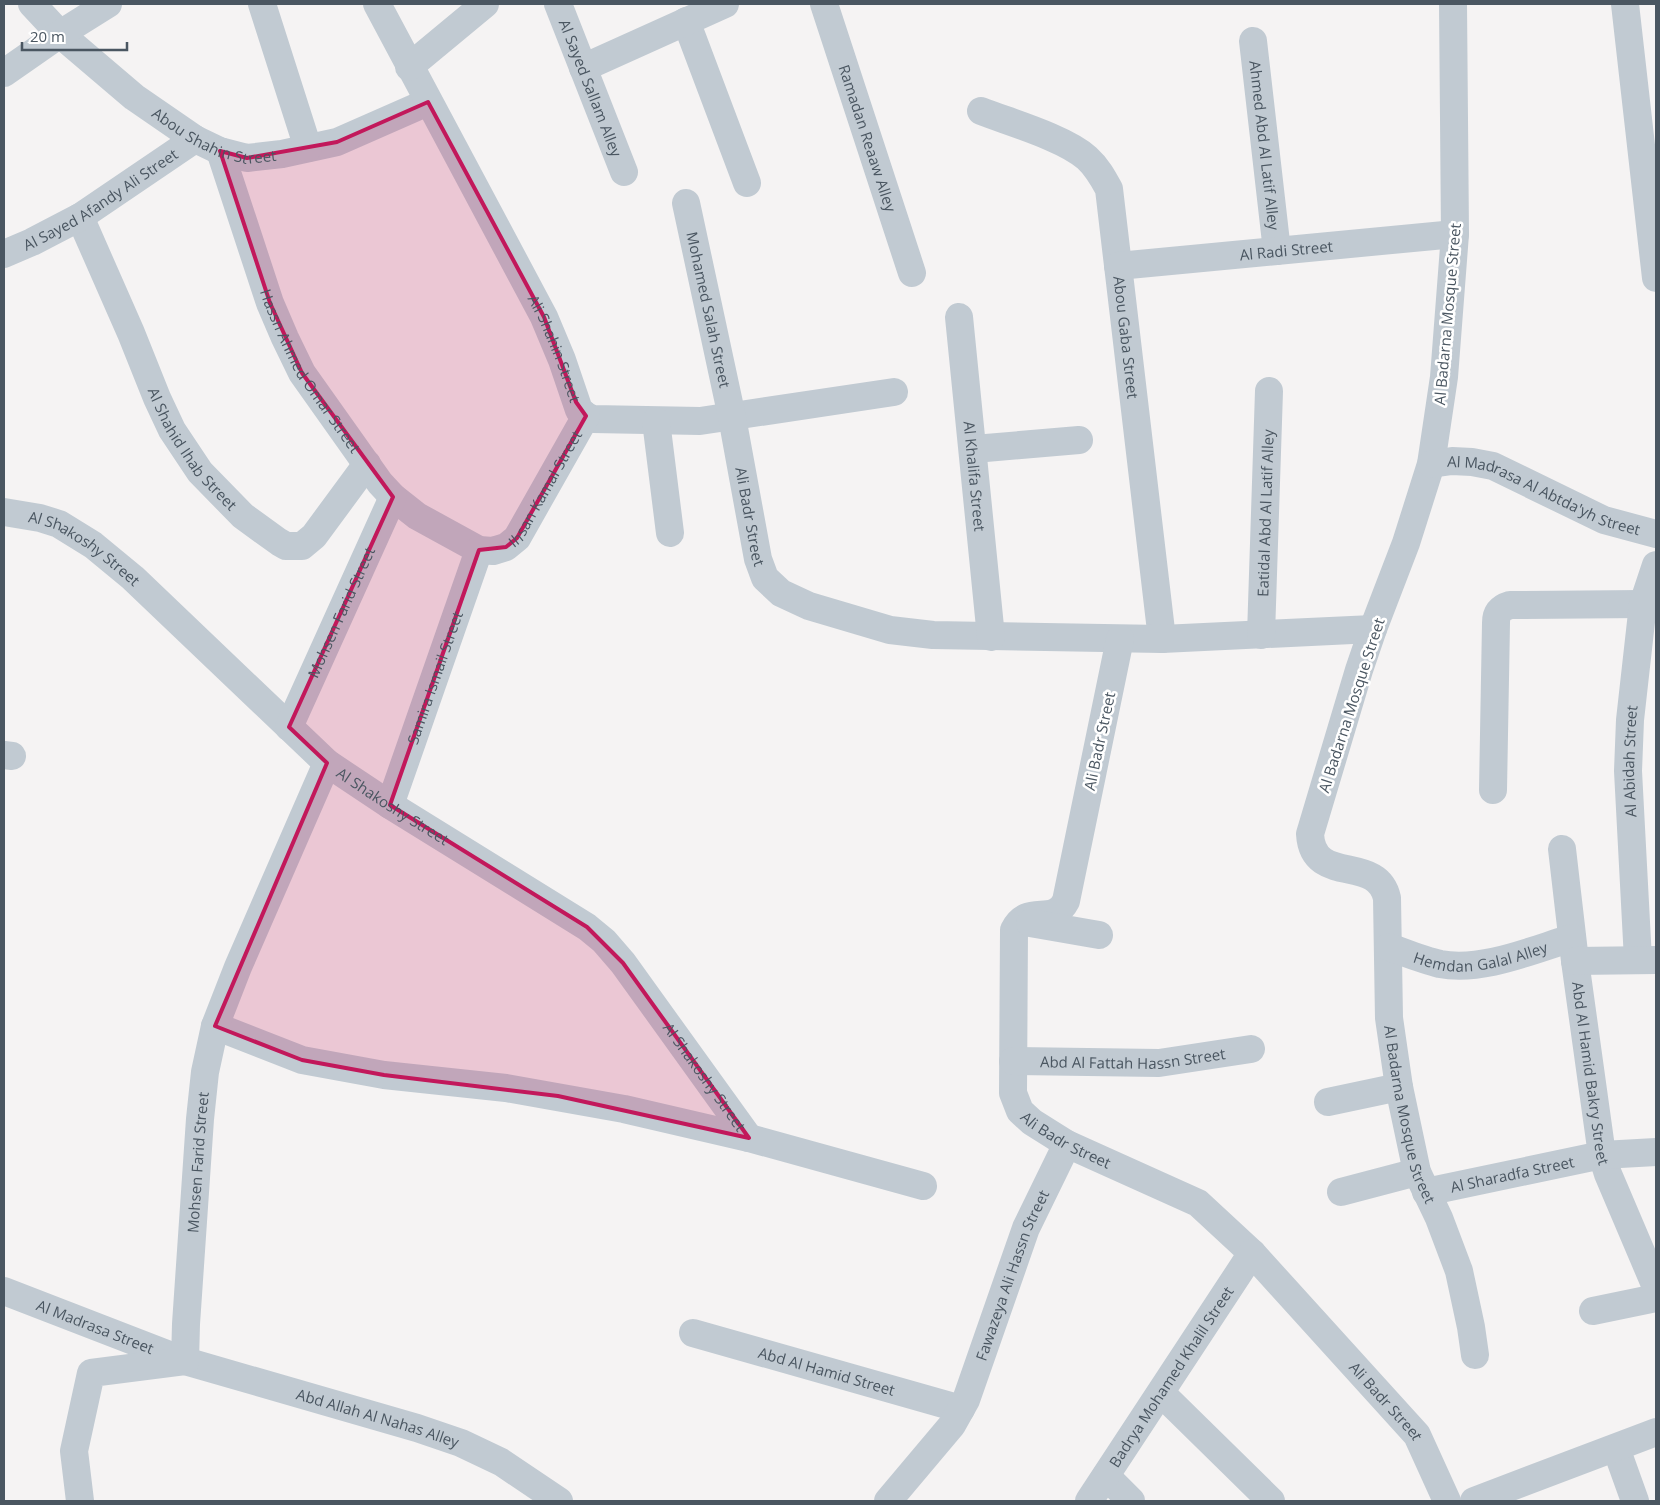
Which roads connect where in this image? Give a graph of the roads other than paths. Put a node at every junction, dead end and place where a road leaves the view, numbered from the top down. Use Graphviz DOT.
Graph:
graph roads {
  1 [pos="32,4"];
  2 [pos="108,4"];
  3 [pos="262,4"];
  4 [pos="377,4"];
  5 [pos="485,4"];
  6 [pos="558,4"];
  7 [pos="724,4"];
  8 [pos="824,4"];
  9 [pos="1453,4"];
  10 [pos="1625,4"];
  11 [pos="686,21"];
  12 [pos="60,34"];
  13 [pos="1254,41"];
  14 [pos="409,67"];
  15 [pos="583,68"];
  16 [pos="4,73"];
  17 [pos="428,102"];
  18 [pos="981,111"];
  19 [pos="195,139"];
  20 [pos="308,148"];
  21 [pos="220,151"];
  22 [pos="624,172"];
  23 [pos="747,183"];
  24 [pos="686,203"];
  25 [pos="80,218"];
  26 [pos="1653,227"];
  27 [pos="1455,234"];
  28 [pos="1277,250"];
  29 [pos="4,254"];
  30 [pos="1118,266"];
  31 [pos="912,273"];
  32 [pos="1656,278"];
  33 [pos="959,317"];
  34 [pos="1269,391"];
  35 [pos="894,392"];
  36 [pos="586,416"];
  37 [pos="732,417"];
  38 [pos="656,421"];
  39 [pos="1079,440"];
  40 [pos="974,449"];
  41 [pos="367,464"];
  42 [pos="1431,464"];
  43 [pos="393,497"];
  44 [pos="4,512"];
  45 [pos="670,533"];
  46 [pos="1656,534"];
  47 [pos="473,547"];
  48 [pos="1656,565"];
  49 [pos="1643,604"];
  50 [pos="1373,629"];
  51 [pos="1261,635"];
  52 [pos="991,637"];
  53 [pos="1120,639"];
  54 [pos="1162,639"];
  55 [pos="289,727"];
  56 [pos="327,763"];
  57 [pos="1493,790"];
  58 [pos="390,805"];
  59 [pos="1562,849"];
  60 [pos="1019,920"];
  61 [pos="1099,935"];
  62 [pos="1389,947"];
  63 [pos="1573,950"];
  64 [pos="1647,960"];
  65 [pos="216,1026"];
  66 [pos="1251,1049"];
  67 [pos="1013,1061"];
  68 [pos="1399,1087"];
  69 [pos="1328,1102"];
  70 [pos="750,1138"];
  71 [pos="1067,1144"];
  72 [pos="1656,1152"];
  73 [pos="1602,1156"];
  74 [pos="1421,1182"];
  75 [pos="923,1186"];
  76 [pos="1341,1192"];
  77 [pos="1252,1253"];
  78 [pos="1656,1287"];
  79 [pos="4,1291"];
  80 [pos="1656,1298"];
  81 [pos="1593,1311"];
  82 [pos="692,1333"];
  83 [pos="1475,1355"];
  84 [pos="185,1361"];
  85 [pos="1161,1392"];
  86 [pos="961,1409"];
  87 [pos="1656,1432"];
  88 [pos="1616,1448"];
  89 [pos="1106,1476"];
  90 [pos="80,1501"];
  91 [pos="559,1501"];
  92 [pos="888,1501"];
  93 [pos="1090,1501"];
  94 [pos="1131,1501"];
  95 [pos="1271,1501"];
  96 [pos="1446,1501"];
  97 [pos="1474,1501"];
  98 [pos="1635,1501"];
  1 -- 12 [label="street, Abou Shahin Street"];
  2 -- 12 [label="street"];
  3 -- 20 [label="street"];
  4 -- 14 [label="street, Ali Shahin Street"];
  5 -- 14 [label="street"];
  6 -- 15 [label="street, Al Sayed Sallam Alley"];
  7 -- 11 [label="street"];
  8 -- 31 [label="street, Ramadan Reaaw Alley"];
  9 -- 27 [label="street, Al Badarna Mosque Street"];
  10 -- 26 [label="street"];
  11 -- 15 [label="street"];
  11 -- 23 [label="street"];
  12 -- 16 [label="street"];
  12 -- 19 [label="street, Abou Shahin Street"];
  13 -- 28 [label="street, Ahmed Abd Al Latif Alley"];
  14 -- 17 [label="street, Ali Shahin Street"];
  15 -- 22 [label="street, Al Sayed Sallam Alley"];
  17 -- 20 [label="street, Abou Shahin Street"];
  17 -- 36 [label="street, Ali Shahin Street"];
  18 -- 30 [label="street, Abou Gaba Street"];
  19 -- 21 [label="street, Abou Shahin Street"];
  19 -- 25 [label="street, Al Sayed Afandy Ali Street"];
  20 -- 21 [label="street, Abou Shahin Street"];
  21 -- 41 [label="street, Hassn Ahmed Omar Street"];
  24 -- 37 [label="street, Mohamed Salah Street"];
  25 -- 29 [label="street, Al Sayed Afandy Ali Street"];
  25 -- 41 [label="street, Al Shahid Ihab Street"];
  26 -- 32 [label="street"];
  27 -- 28 [label="street, Al Radi Street"];
  27 -- 42 [label="street, Al Badarna Mosque Street"];
  28 -- 30 [label="street, Al Radi Street"];
  30 -- 54 [label="street, Abou Gaba Street"];
  33 -- 40 [label="street, Al Khalifa Street"];
  34 -- 51 [label="street, Eatidal Abd Al Latif Alley"];
  35 -- 37 [label="street, Ali Shahin Street"];
  36 -- 38 [label="street, Ali Shahin Street"];
  36 -- 47 [label="street, Ihsan Kamal Street"];
  37 -- 38 [label="street, Ali Shahin Street"];
  37 -- 52 [label="street, Ali Badr Street"];
  38 -- 45 [label="street"];
  39 -- 40 [label="street"];
  40 -- 52 [label="street, Al Khalifa Street"];
  41 -- 43 [label="street, Hassn Ahmed Omar Street"];
  42 -- 46 [label="street, Al Madrasa Al Abtda'yh Street"];
  42 -- 50 [label="street, Al Badarna Mosque Street"];
  43 -- 47 [label="street, Hassn Ahmed Omar Street"];
  43 -- 55 [label="street, Mohsen Farid Street"];
  44 -- 55 [label="street, Al Shakoshy Street"];
  47 -- 58 [label="street, Samira Ismail Street"];
  48 -- 49 [label="street, Al Abidah Street"];
  49 -- 57 [label="street"];
  49 -- 64 [label="street, Al Abidah Street"];
  50 -- 51 [label="street, Ali Badr Street"];
  50 -- 62 [label="street, Al Badarna Mosque Street"];
  51 -- 54 [label="street, Ali Badr Street"];
  52 -- 53 [label="street, Ali Badr Street"];
  53 -- 54 [label="street, Ali Badr Street"];
  53 -- 60 [label="street, Ali Badr Street"];
  55 -- 56 [label="street, Al Shakoshy Street"];
  56 -- 58 [label="street, Al Shakoshy Street"];
  56 -- 65 [label="street, Mohsen Farid Street"];
  58 -- 70 [label="street, Al Shakoshy Street"];
  59 -- 63 [label="street, Abd Al Hamid Bakry Street"];
  60 -- 61 [label="street"];
  60 -- 67 [label="street, Ali Badr Street"];
  62 -- 63 [label="street, Hemdan Galal Alley"];
  62 -- 68 [label="street, Al Badarna Mosque Street"];
  63 -- 64 [label="street, Hemdan Galal Alley"];
  63 -- 73 [label="street, Abd Al Hamid Bakry Street"];
  65 -- 70 [label="street"];
  65 -- 84 [label="street, Mohsen Farid Street"];
  66 -- 67 [label="street, Abd Al Fattah Hassn Street"];
  67 -- 71 [label="street, Ali Badr Street"];
  68 -- 69 [label="street"];
  68 -- 74 [label="street, Al Badarna Mosque Street"];
  70 -- 75 [label="street"];
  71 -- 77 [label="street, Ali Badr Street"];
  71 -- 86 [label="street, Fawazeya Ali Hassn Street"];
  72 -- 73 [label="street, Al Sharadfa Street"];
  73 -- 74 [label="street, Al Sharadfa Street"];
  73 -- 78 [label="street, Abd Al Hamid Bakry Street"];
  74 -- 76 [label="street, Al Sharadfa Street"];
  74 -- 83 [label="street, Al Badarna Mosque Street"];
  77 -- 85 [label="street, Badrya Mohamed Khalil Street"];
  77 -- 96 [label="street, Ali Badr Street"];
  79 -- 84 [label="street, Al Madrasa Street"];
  80 -- 81 [label="street"];
  82 -- 86 [label="street, Abd Al Hamid Street"];
  84 -- 90 [label="street"];
  84 -- 91 [label="street, Abd Allah Al Nahas Alley"];
  85 -- 89 [label="street, Badrya Mohamed Khalil Street"];
  85 -- 95 [label="street"];
  86 -- 92 [label="street, Fawazeya Ali Hassn Street"];
  87 -- 88 [label="street"];
  88 -- 97 [label="street"];
  88 -- 98 [label="street"];
  89 -- 93 [label="street, Badrya Mohamed Khalil Street"];
  89 -- 94 [label="street"];
}
